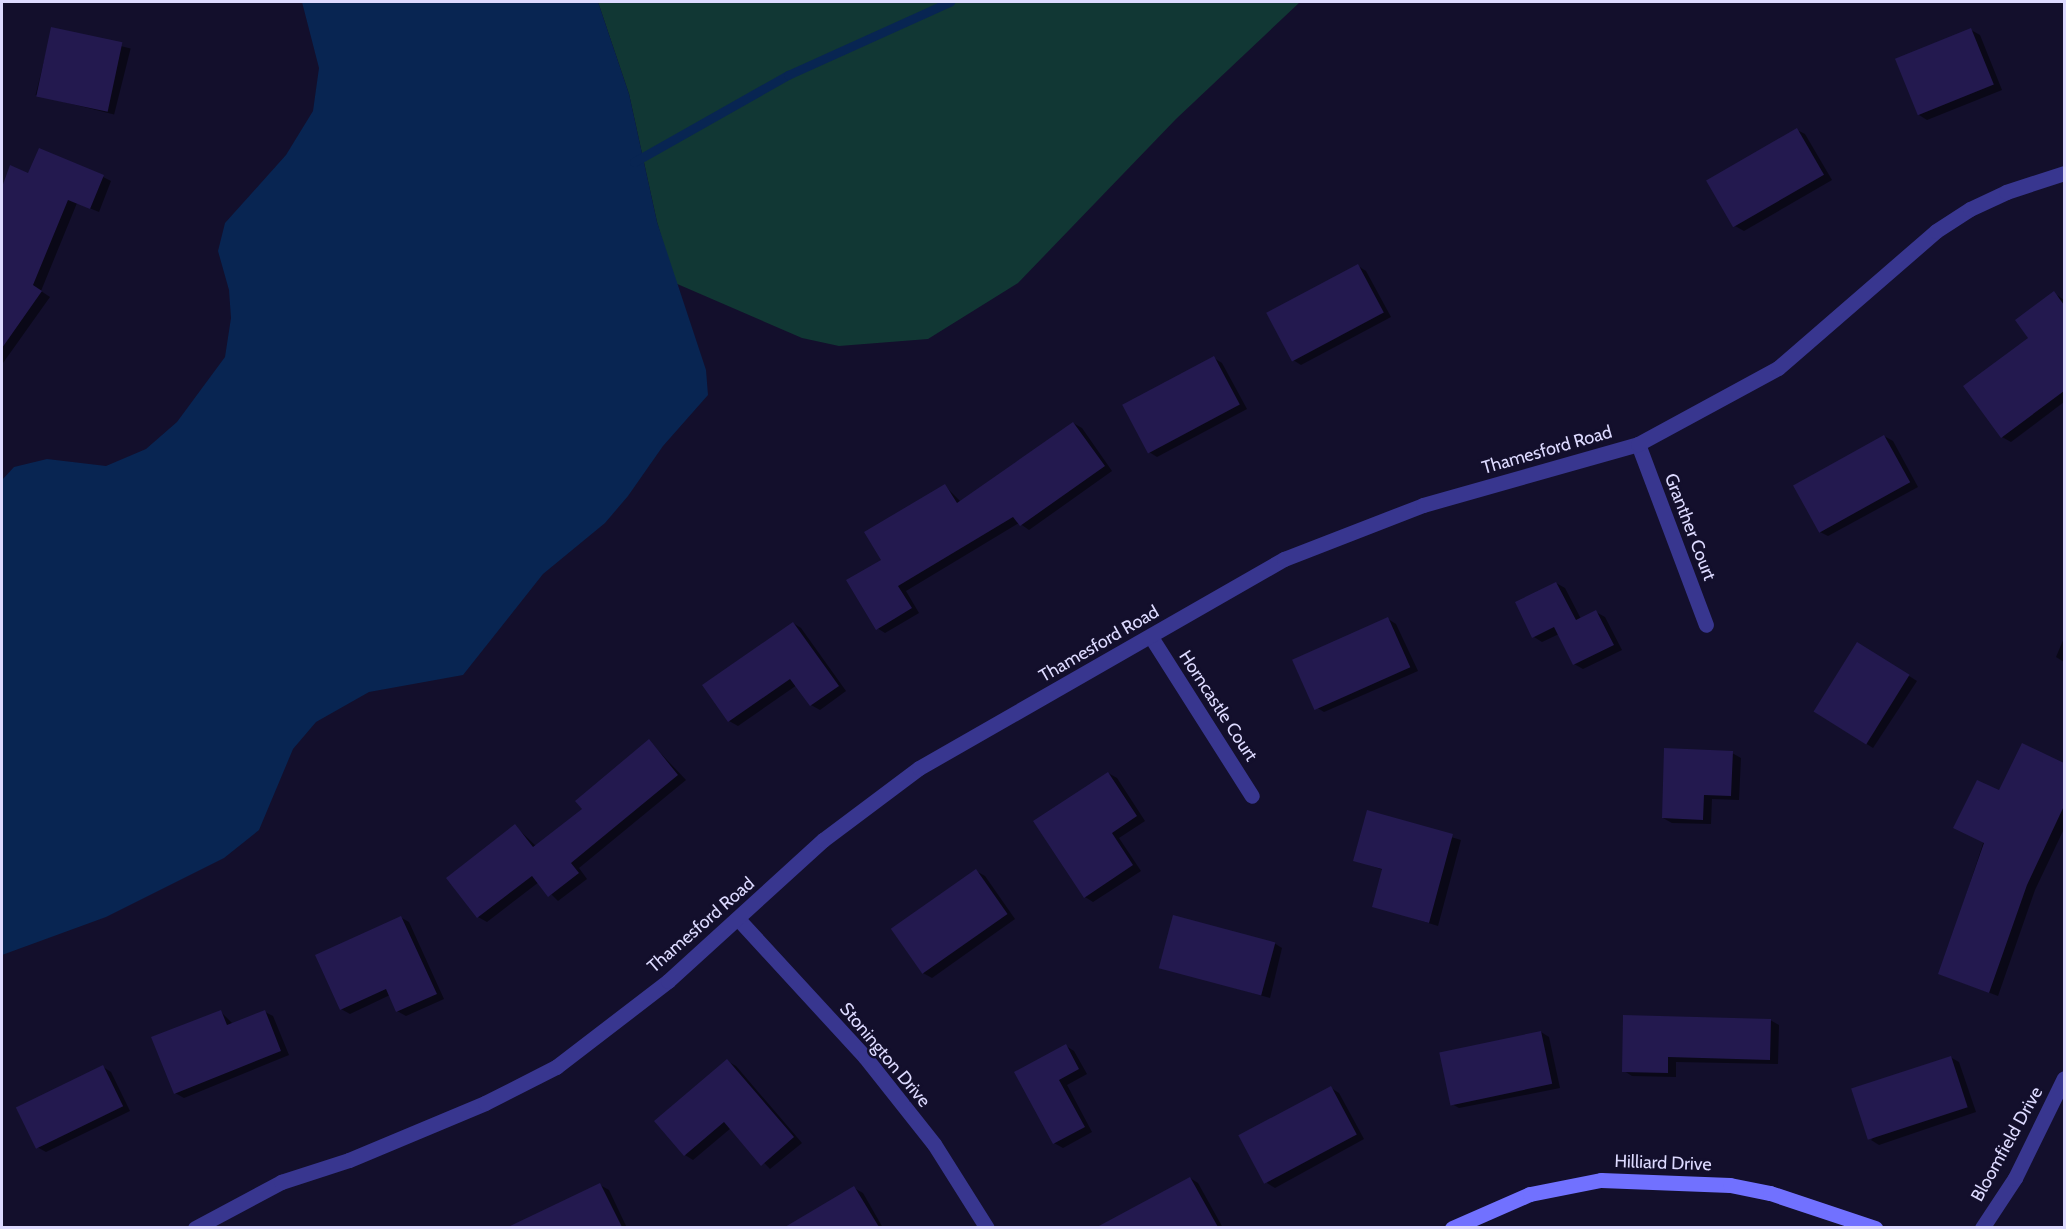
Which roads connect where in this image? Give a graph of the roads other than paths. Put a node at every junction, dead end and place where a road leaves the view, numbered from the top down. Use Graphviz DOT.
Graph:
graph roads {
  1 [pos="2064,173"];
  2 [pos="1638,444"];
  3 [pos="1706,625"];
  4 [pos="1151,637"];
  5 [pos="1252,796"];
  6 [pos="739,920"];
  7 [pos="2064,1078"];
  8 [pos="195,1227"];
  9 [pos="987,1227"];
  10 [pos="1452,1227"];
  11 [pos="1875,1227"];
  12 [pos="1982,1227"];
  1 -- 2 [label="street, Thamesford Road"];
  2 -- 3 [label="street, Granther Court"];
  2 -- 4 [label="street, Thamesford Road"];
  4 -- 5 [label="street, Horncastle Court"];
  4 -- 6 [label="street, Thamesford Road"];
  6 -- 8 [label="street, Thamesford Road"];
  6 -- 9 [label="street, Stonington Drive"];
  7 -- 12 [label="street, Bloomfield Drive"];
  10 -- 11 [label="street, Hilliard Drive"];
}
